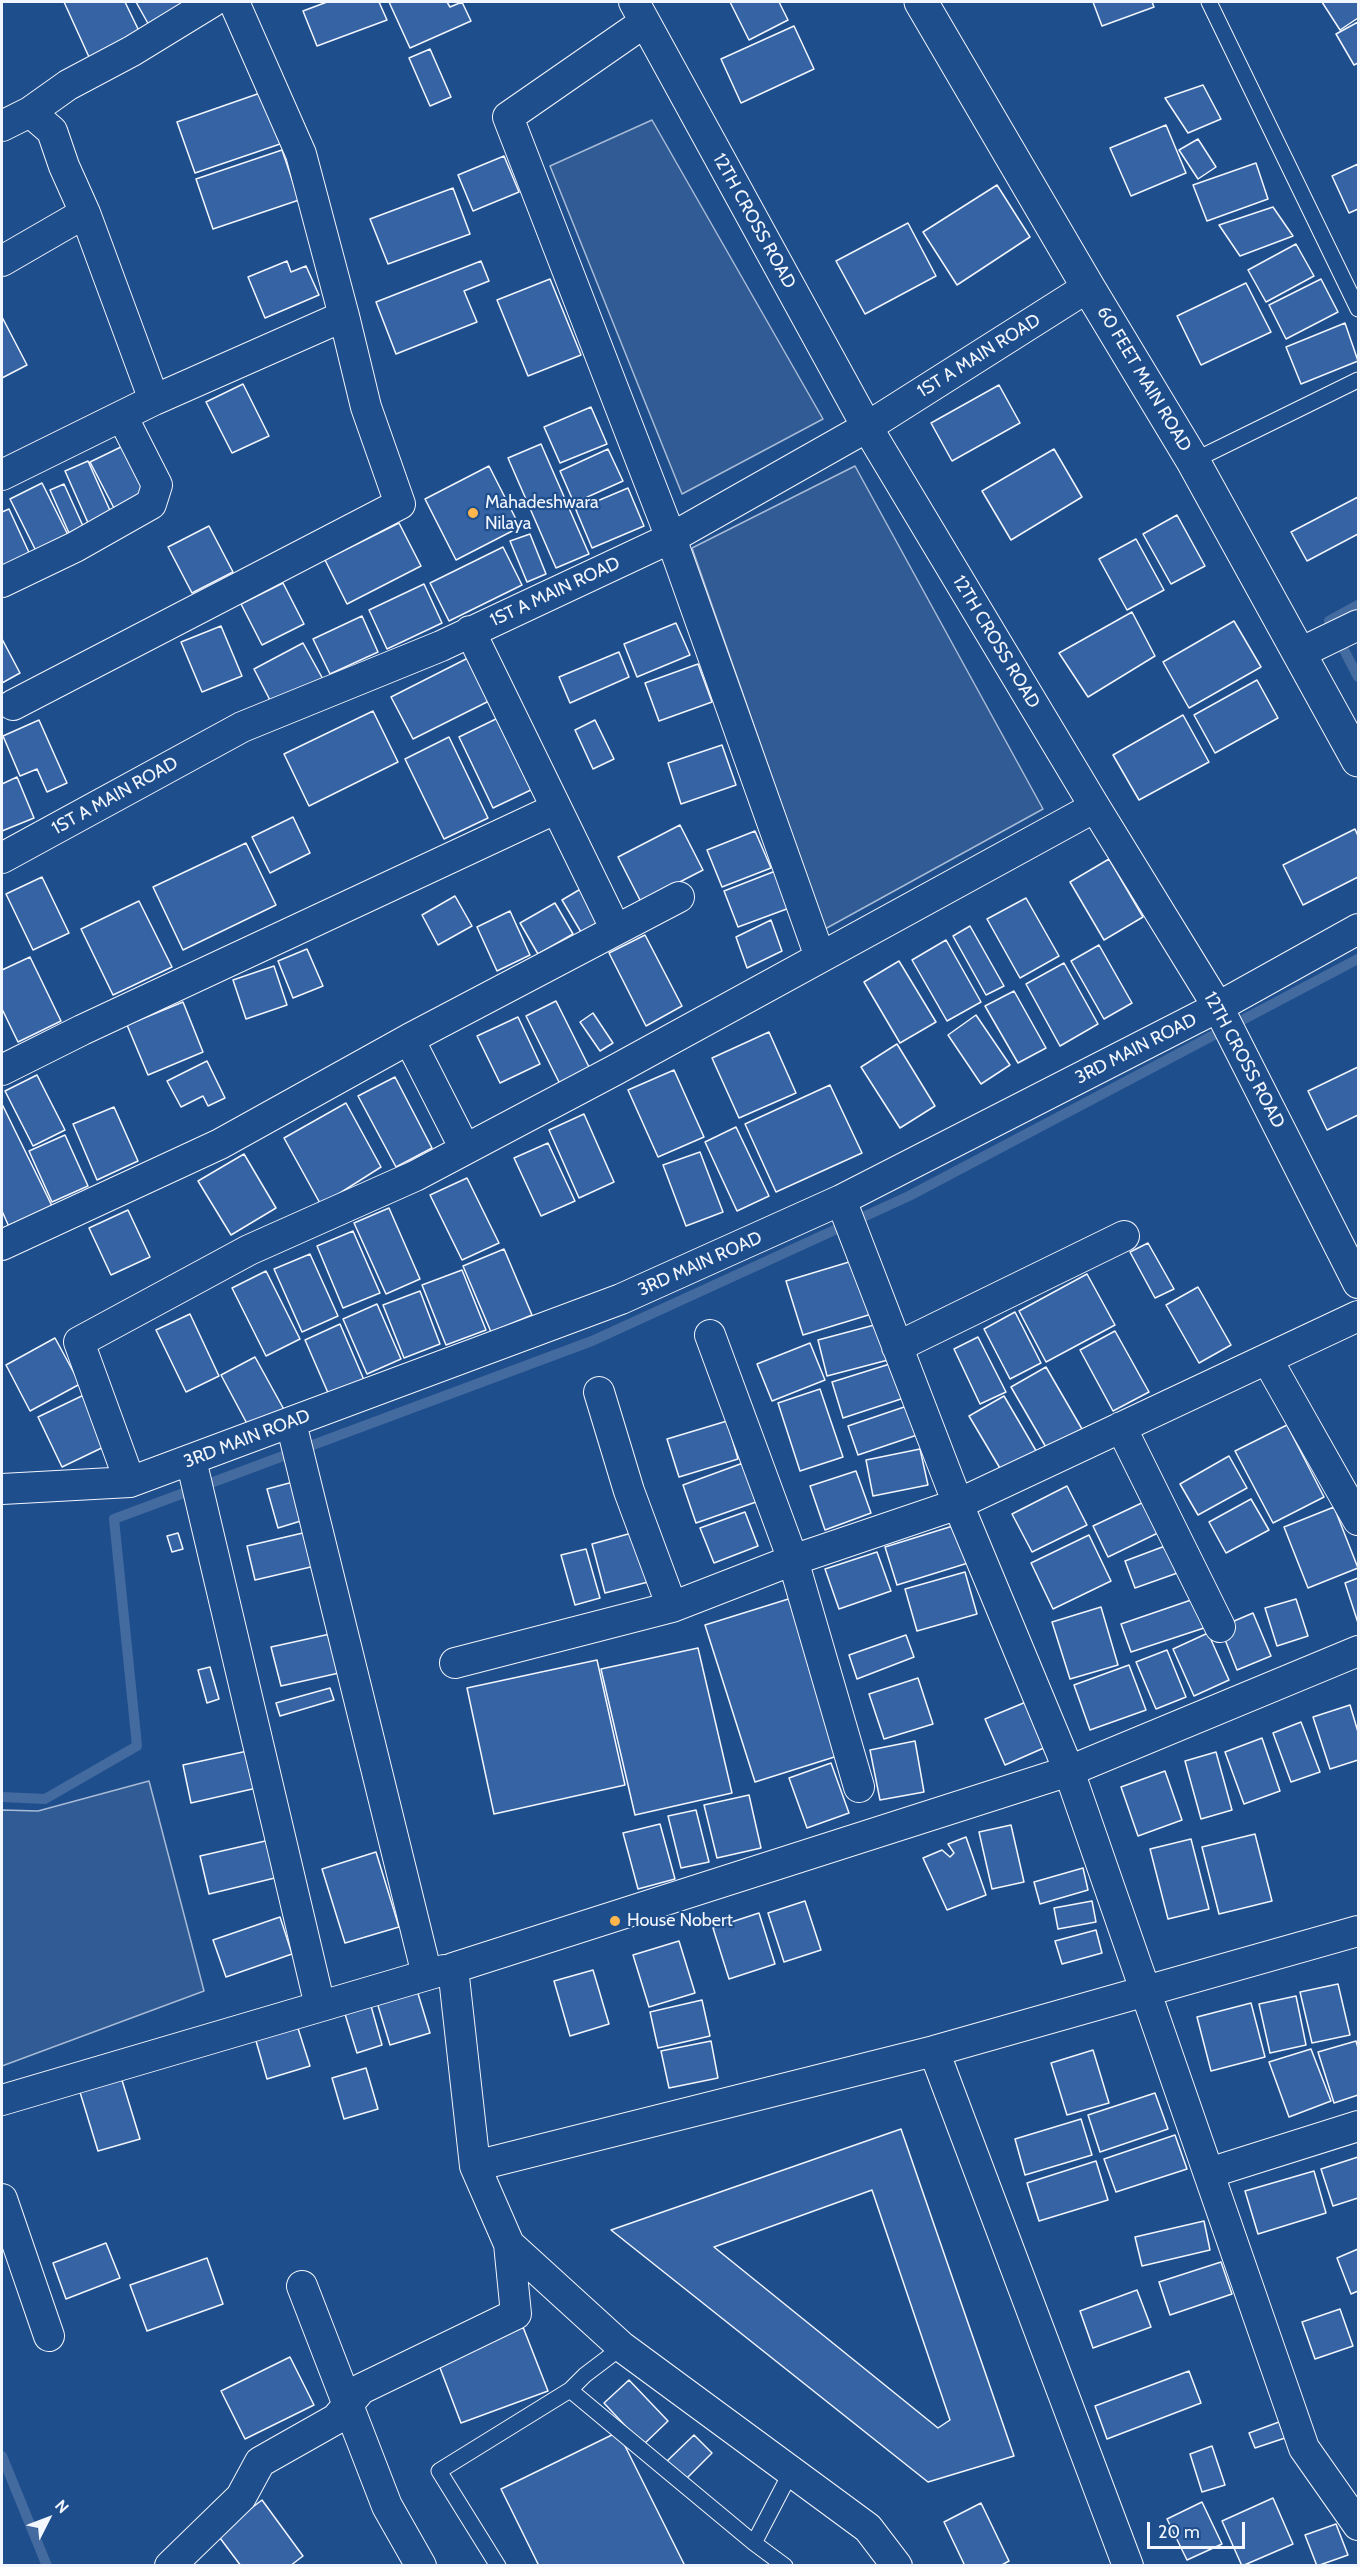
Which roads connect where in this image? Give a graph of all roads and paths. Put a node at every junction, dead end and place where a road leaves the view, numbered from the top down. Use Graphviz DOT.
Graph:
graph roads {
  1 [pos="212,2"];
  2 [pos="234,2"];
  3 [pos="921,2"];
  4 [pos="1209,2"];
  5 [pos="639,12"];
  6 [pos="30,112"];
  7 [pos="2,126"];
  8 [pos="85,213"];
  9 [pos="2,261"];
  10 [pos="1088,287"];
  11 [pos="1359,309"];
  12 [pos="344,316"];
  13 [pos="1359,380"];
  14 [pos="154,400"];
  15 [pos="122,416"];
  16 [pos="867,427"];
  17 [pos="1193,461"];
  18 [pos="2,475"];
  19 [pos="671,538"];
  20 [pos="2,582"];
  21 [pos="1355,627"];
  22 [pos="470,631"];
  23 [pos="1311,648"];
  24 [pos="13,705"];
  25 [pos="1359,760"];
  26 [pos="1095,807"];
  27 [pos="555,809"];
  28 [pos="2,858"];
  29 [pos="679,897"];
  30 [pos="1359,929"];
  31 [pos="616,930"];
  32 [pos="820,957"];
  33 [pos="1218,1007"];
  34 [pos="409,1039"];
  35 [pos="2,1070"];
  36 [pos="465,1149"];
  37 [pos="842,1204"];
  38 [pos="1124,1236"];
  39 [pos="2,1245"];
  40 [pos="1359,1283"];
  41 [pos="1359,1316"];
  42 [pos="710,1335"];
  43 [pos="897,1347"];
  44 [pos="1267,1359"];
  45 [pos="599,1392"];
  46 [pos="291,1423"];
  47 [pos="1121,1427"];
  48 [pos="191,1460"];
  49 [pos="130,1482"];
  50 [pos="2,1489"];
  51 [pos="958,1504"];
  52 [pos="1359,1520"];
  53 [pos="793,1560"];
  54 [pos="672,1607"];
  55 [pos="1220,1627"];
  56 [pos="1359,1651"];
  57 [pos="455,1663"];
  58 [pos="1069,1772"];
  59 [pos="859,1787"];
  60 [pos="1359,1931"];
  61 [pos="440,1971"];
  62 [pos="1146,1992"];
  63 [pos="320,2006"];
  64 [pos="934,2051"];
  65 [pos="2,2100"];
  66 [pos="1359,2126"];
  67 [pos="475,2166"];
  68 [pos="1209,2173"];
  69 [pos="2,2199"];
  70 [pos="509,2244"];
  71 [pos="302,2286"];
  72 [pos="50,2336"];
  73 [pos="622,2347"];
  74 [pos="570,2390"];
  75 [pos="348,2404"];
  76 [pos="791,2472"];
  77 [pos="1359,2525"];
  78 [pos="754,2543"];
  79 [pos="170,2565"];
  80 [pos="421,2565"];
  81 [pos="498,2565"];
  82 [pos="786,2565"];
  83 [pos="897,2565"];
  84 [pos="1128,2565"];
  1 -- 6 [label="street"];
  2 -- 12 [label="street"];
  3 -- 10 [label="street, 60 FEET MAIN ROAD"];
  4 -- 11 [label="lane"];
  5 -- 16 [label="street, 12TH CROSS ROAD"];
  5 -- 19 [label="street"];
  6 -- 7 [label="street"];
  6 -- 8 [label="street"];
  8 -- 9 [label="street"];
  8 -- 14 [label="street"];
  10 -- 16 [label="street, 1ST A MAIN ROAD"];
  10 -- 17 [label="street, 60 FEET MAIN ROAD"];
  12 -- 14 [label="street"];
  12 -- 24 [label="street"];
  13 -- 17 [label="lane"];
  14 -- 15 [label="street"];
  15 -- 18 [label="street"];
  15 -- 20 [label="street"];
  16 -- 19 [label="street, 1ST A MAIN ROAD"];
  16 -- 26 [label="street, 12TH CROSS ROAD"];
  17 -- 23 [label="street, 60 FEET MAIN ROAD"];
  19 -- 22 [label="street, 1ST A MAIN ROAD"];
  19 -- 32 [label="street"];
  21 -- 23 [label="street"];
  22 -- 27 [label="street"];
  22 -- 28 [label="street, 1ST A MAIN ROAD"];
  23 -- 25 [label="street, 60 FEET MAIN ROAD"];
  26 -- 32 [label="street"];
  26 -- 33 [label="street, 12TH CROSS ROAD"];
  27 -- 31 [label="street"];
  27 -- 35 [label="street"];
  29 -- 31 [label="street"];
  30 -- 33 [label="street, 3RD MAIN ROAD"];
  31 -- 34 [label="street"];
  32 -- 36 [label="street"];
  33 -- 37 [label="street, 3RD MAIN ROAD"];
  33 -- 40 [label="street, 12TH CROSS ROAD"];
  34 -- 36 [label="street"];
  34 -- 39 [label="street"];
  36 -- 49 [label="street"];
  37 -- 43 [label="street"];
  37 -- 46 [label="street, 3RD MAIN ROAD"];
  38 -- 43 [label="street"];
  41 -- 44 [label="street"];
  42 -- 53 [label="street"];
  43 -- 51 [label="street"];
  44 -- 47 [label="street"];
  44 -- 52 [label="street"];
  45 -- 54 [label="street"];
  46 -- 48 [label="street, 3RD MAIN ROAD"];
  46 -- 61 [label="street"];
  47 -- 51 [label="street"];
  47 -- 55 [label="street"];
  48 -- 49 [label="street, 3RD MAIN ROAD"];
  48 -- 63 [label="street"];
  49 -- 50 [label="street, 3RD MAIN ROAD"];
  51 -- 53 [label="street"];
  51 -- 58 [label="street"];
  53 -- 54 [label="street"];
  53 -- 59 [label="street"];
  54 -- 57 [label="street"];
  56 -- 58 [label="street"];
  58 -- 61 [label="street"];
  58 -- 62 [label="street"];
  60 -- 62 [label="street"];
  61 -- 63 [label="street"];
  61 -- 67 [label="street"];
  62 -- 64 [label="street"];
  62 -- 68 [label="street"];
  63 -- 65 [label="street"];
  64 -- 67 [label="street"];
  64 -- 84 [label="street"];
  66 -- 68 [label="street"];
  67 -- 70 [label="street"];
  68 -- 77 [label="street"];
  69 -- 72 [label="street"];
  70 -- 73 [label="street"];
  70 -- 75 [label="street"];
  71 -- 75 [label="street"];
  73 -- 74 [label="lane"];
  73 -- 76 [label="street"];
  74 -- 78 [label="lane"];
  74 -- 81 [label="lane"];
  75 -- 79 [label="street"];
  75 -- 80 [label="street"];
  76 -- 78 [label="lane"];
  76 -- 83 [label="street"];
  78 -- 82 [label="lane"];
}
